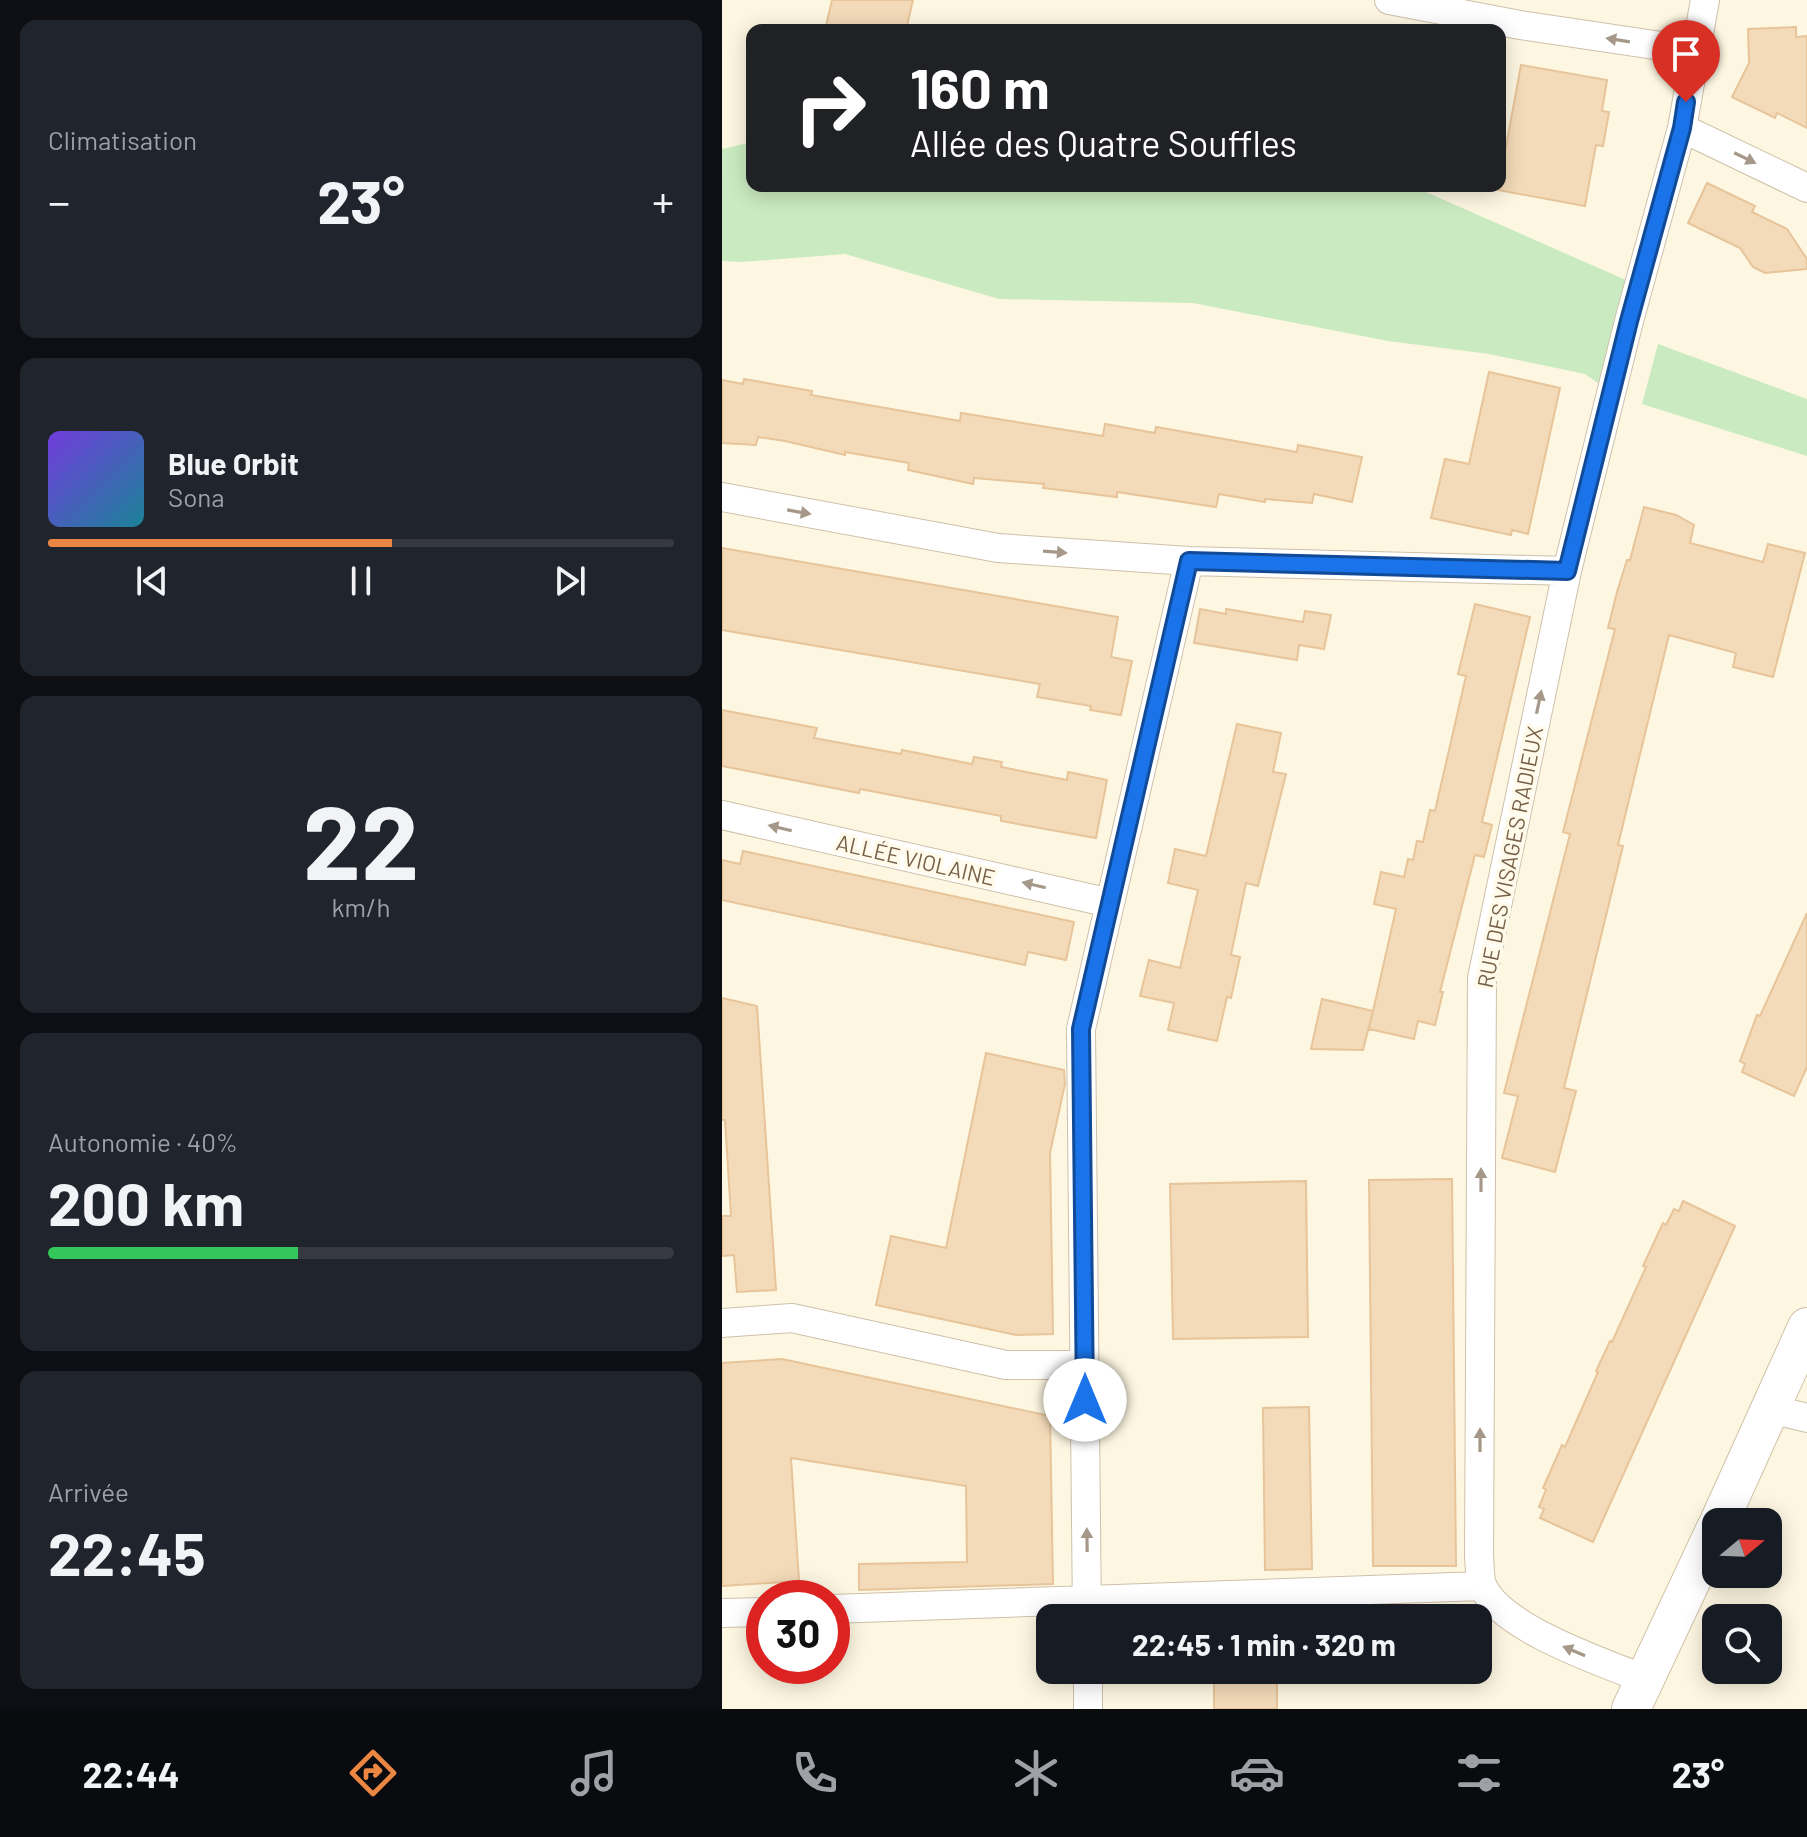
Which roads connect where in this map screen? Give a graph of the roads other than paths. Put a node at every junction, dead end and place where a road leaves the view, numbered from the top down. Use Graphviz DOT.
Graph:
graph roads {
  1 [pos="1705,0"];
  2 [pos="1397,1"];
  3 [pos="1695,51"];
  4 [pos="1682,128"];
  5 [pos="1807,188"];
  6 [pos="722,497"];
  7 [pos="1189,561"];
  8 [pos="1567,571"];
  9 [pos="722,815"];
  10 [pos="1110,903"];
  11 [pos="722,1323"];
  12 [pos="1807,1327"];
  13 [pos="1085,1365"];
  14 [pos="1770,1409"];
  15 [pos="1807,1418"];
  16 [pos="1725,1508"];
  17 [pos="1702,1558"];
  18 [pos="1482,1586"];
  19 [pos="1087,1604"];
  20 [pos="1186,1604"];
  21 [pos="850,1609"];
  22 [pos="1036,1610"];
  23 [pos="746,1612"];
  24 [pos="722,1613"];
  25 [pos="1088,1684"];
  26 [pos="1639,1694"];
  27 [pos="1088,1709"];
  1 -- 3 [label="street, RUE DES VISAGES RADIEUX"];
  3 -- 2 [label="street, one-way"];
  3 -- 4 [label="street, RUE DES VISAGES RADIEUX"];
  4 -- 5 [label="street, one-way"];
  4 -- 8 [label="street, RUE DES VISAGES RADIEUX"];
  6 -- 7 [label="street, one-way"];
  7 -- 8 [label="street"];
  7 -- 10 [label="street"];
  18 -- 8 [label="street, RUE DES VISAGES RADIEUX, one-way"];
  10 -- 9 [label="street, ALLÉE VIOLAINE, one-way"];
  10 -- 13 [label="street"];
  11 -- 13 [label="street"];
  12 -- 14 [label="street"];
  19 -- 13 [label="street, one-way"];
  14 -- 15 [label="street"];
  14 -- 16 [label="street"];
  17 -- 26 [label="street"];
  18 -- 20 [label="street"];
  26 -- 18 [label="street, one-way"];
  21 -- 22 [label="street"];
  23 -- 24 [label="street"];
  25 -- 27 [label="street"];
}
